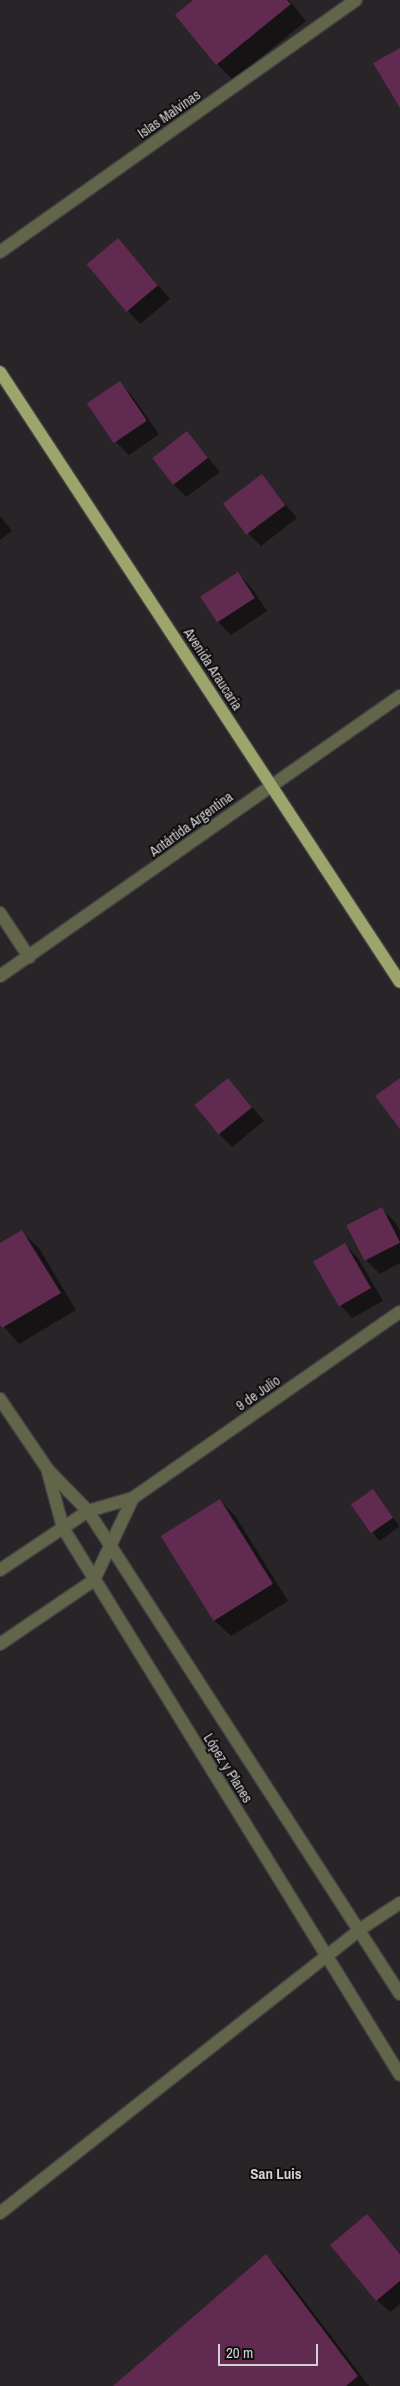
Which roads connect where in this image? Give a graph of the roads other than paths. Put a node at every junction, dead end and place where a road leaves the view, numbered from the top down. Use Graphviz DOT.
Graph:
graph roads {
  1 [pos="356,0"];
  2 [pos="0,252"];
  3 [pos="0,372"];
  4 [pos="400,696"];
  5 [pos="270,785"];
  6 [pos="0,913"];
  7 [pos="29,957"];
  8 [pos="0,976"];
  9 [pos="400,982"];
  10 [pos="400,1312"];
  11 [pos="0,1399"];
  12 [pos="48,1470"];
  13 [pos="133,1498"];
  14 [pos="88,1511"];
  15 [pos="63,1528"];
  16 [pos="111,1545"];
  17 [pos="0,1570"];
  18 [pos="94,1580"];
  19 [pos="0,1644"];
  20 [pos="400,1903"];
  21 [pos="359,1930"];
  22 [pos="327,1956"];
  23 [pos="400,1994"];
  24 [pos="400,2075"];
  25 [pos="0,2213"];
  1 -- 2 [label="street, Islas Malvinas"];
  3 -- 5 [label="main road, Avenida Araucaria"];
  4 -- 5 [label="street, Antártida Argentina"];
  5 -- 7 [label="street, Antártida Argentina"];
  5 -- 9 [label="main road, Avenida Araucaria"];
  6 -- 7 [label="street"];
  7 -- 8 [label="street, Antártida Argentina"];
  10 -- 13 [label="street, 9 de Julio"];
  11 -- 12 [label="street, López y Planes"];
  12 -- 14 [label="street, López y Planes"];
  12 -- 15 [label="street, López y Planes"];
  13 -- 14 [label="street, 9 de Julio"];
  13 -- 16 [label="street"];
  14 -- 15 [label="street, 9 de Julio"];
  14 -- 16 [label="street, López y Planes"];
  15 -- 17 [label="street, 9 de Julio"];
  15 -- 18 [label="street, López y Planes"];
  16 -- 18 [label="street"];
  16 -- 21 [label="street, López y Planes"];
  18 -- 19 [label="street"];
  18 -- 22 [label="street, López y Planes"];
  20 -- 21 [label="street"];
  21 -- 22 [label="street"];
  21 -- 23 [label="street, López y Planes"];
  22 -- 24 [label="street, López y Planes"];
  22 -- 25 [label="street"];
}
